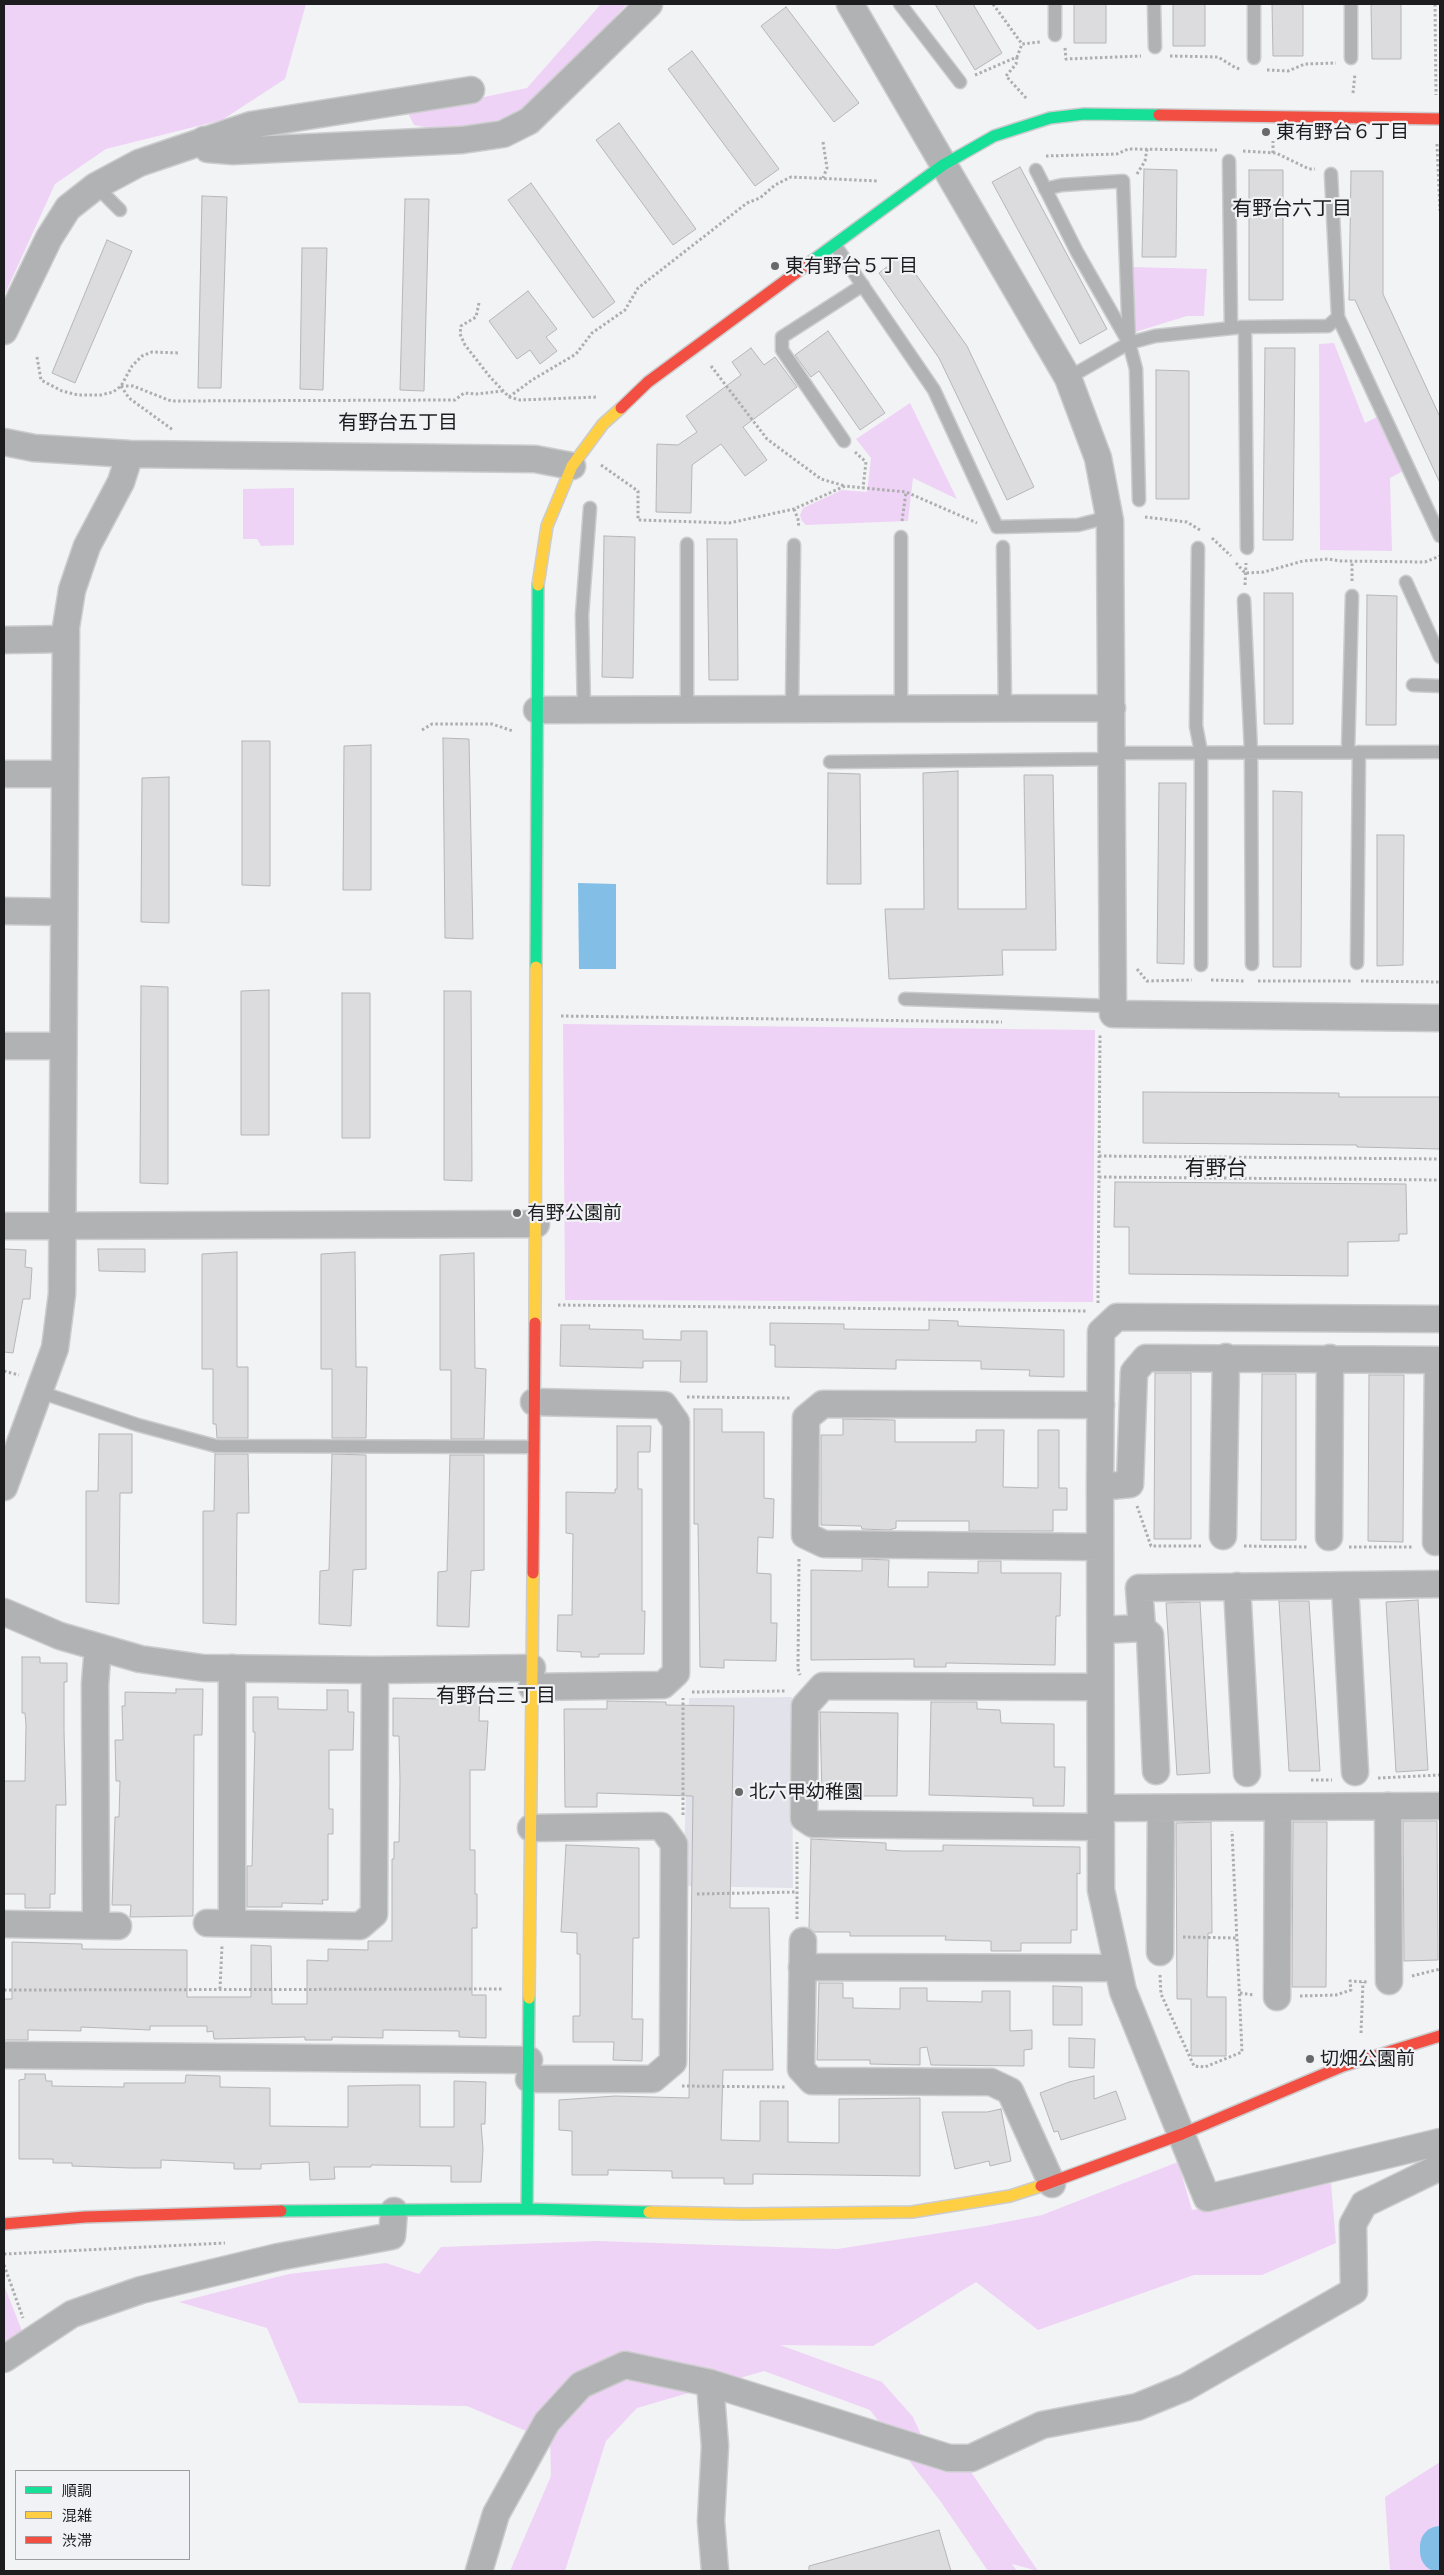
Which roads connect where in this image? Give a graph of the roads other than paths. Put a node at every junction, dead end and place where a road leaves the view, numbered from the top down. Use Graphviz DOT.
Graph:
graph roads {
  1 [pos="649,4"];
  2 [pos="850,4"];
  3 [pos="900,4"];
  4 [pos="1055,4"];
  5 [pos="1154,4"];
  6 [pos="1254,4"];
  7 [pos="1351,4"];
  8 [pos="1055,35"];
  9 [pos="1155,47"];
  10 [pos="1254,58"];
  11 [pos="1353,62"];
  12 [pos="960,82"];
  13 [pos="471,90"];
  14 [pos="1440,119"];
  15 [pos="204,140"];
  16 [pos="1233,156"];
  17 [pos="943,165"];
  18 [pos="1036,170"];
  19 [pos="1332,174"];
  20 [pos="96,186"];
  21 [pos="1045,189"];
  22 [pos="120,210"];
  23 [pos="835,245"];
  24 [pos="863,286"];
  25 [pos="1338,317"];
  26 [pos="1245,327"];
  27 [pos="1231,328"];
  28 [pos="4,331"];
  29 [pos="1129,343"];
  30 [pos="1068,378"];
  31 [pos="844,441"];
  32 [pos="4,442"];
  33 [pos="130,454"];
  34 [pos="577,457"];
  35 [pos="1139,500"];
  36 [pos="590,508"];
  37 [pos="1109,517"];
  38 [pos="1440,536"];
  39 [pos="901,537"];
  40 [pos="687,544"];
  41 [pos="794,545"];
  42 [pos="1003,547"];
  43 [pos="1198,548"];
  44 [pos="1246,548"];
  45 [pos="1406,582"];
  46 [pos="1352,596"];
  47 [pos="1244,600"];
  48 [pos="66,639"];
  49 [pos="4,640"];
  50 [pos="1440,657"];
  51 [pos="1413,685"];
  52 [pos="1440,686"];
  53 [pos="1112,708"];
  54 [pos="901,709"];
  55 [pos="1006,709"];
  56 [pos="537,710"];
  57 [pos="584,710"];
  58 [pos="686,710"];
  59 [pos="792,710"];
  60 [pos="1201,752"];
  61 [pos="1251,752"];
  62 [pos="1353,752"];
  63 [pos="1440,752"];
  64 [pos="1112,756"];
  65 [pos="830,762"];
  66 [pos="4,774"];
  67 [pos="65,774"];
  68 [pos="4,911"];
  69 [pos="64,912"];
  70 [pos="1357,963"];
  71 [pos="1252,964"];
  72 [pos="1201,965"];
  73 [pos="905,999"];
  74 [pos="1113,1006"];
  75 [pos="1440,1018"];
  76 [pos="4,1046"];
  77 [pos="63,1046"];
  78 [pos="536,1224"];
  79 [pos="4,1226"];
  80 [pos="62,1226"];
  81 [pos="1440,1319"];
  82 [pos="1226,1357"];
  83 [pos="1330,1358"];
  84 [pos="1439,1360"];
  85 [pos="40,1392"];
  86 [pos="534,1402"];
  87 [pos="1101,1405"];
  88 [pos="533,1447"];
  89 [pos="4,1487"];
  90 [pos="1100,1487"];
  91 [pos="1223,1543"];
  92 [pos="1328,1544"];
  93 [pos="1426,1544"];
  94 [pos="1100,1547"];
  95 [pos="1440,1584"];
  96 [pos="1237,1586"];
  97 [pos="1345,1586"];
  98 [pos="1440,1588"];
  99 [pos="4,1612"];
  100 [pos="1142,1628"];
  101 [pos="1101,1630"];
  102 [pos="98,1647"];
  103 [pos="232,1668"];
  104 [pos="375,1670"];
  105 [pos="532,1678"];
  106 [pos="1100,1687"];
  107 [pos="1156,1771"];
  108 [pos="1247,1773"];
  109 [pos="1355,1776"];
  110 [pos="1388,1806"];
  111 [pos="1440,1806"];
  112 [pos="1278,1807"];
  113 [pos="1161,1808"];
  114 [pos="1101,1818"];
  115 [pos="531,1828"];
  116 [pos="4,1924"];
  117 [pos="803,1941"];
  118 [pos="1160,1944"];
  119 [pos="1117,1965"];
  120 [pos="802,1967"];
  121 [pos="1390,1980"];
  122 [pos="1277,1997"];
  123 [pos="1440,2036"];
  124 [pos="4,2055"];
  125 [pos="529,2070"];
  126 [pos="1182,2134"];
  127 [pos="1440,2142"];
  128 [pos="1440,2167"];
  129 [pos="1052,2184"];
  130 [pos="527,2209"];
  131 [pos="394,2211"];
  132 [pos="4,2224"];
  133 [pos="4,2359"];
  134 [pos="710,2383"];
  135 [pos="479,2571"];
  136 [pos="715,2571"];
  1 -- 15 [label="street"];
  2 -- 17 [label="street"];
  3 -- 12 [label="lane"];
  4 -- 8 [label="lane"];
  5 -- 9 [label="lane"];
  6 -- 10 [label="lane"];
  7 -- 11 [label="lane"];
  13 -- 15 [label="street"];
  14 -- 17 [label="street"];
  15 -- 20 [label="street"];
  16 -- 27 [label="lane"];
  17 -- 23 [label="street"];
  17 -- 30 [label="street"];
  18 -- 21 [label="lane"];
  19 -- 25 [label="lane"];
  20 -- 22 [label="lane"];
  20 -- 28 [label="street"];
  21 -- 29 [label="lane"];
  21 -- 29 [label="lane"];
  23 -- 24 [label="lane"];
  23 -- 34 [label="street"];
  24 -- 31 [label="lane"];
  24 -- 37 [label="lane"];
  25 -- 26 [label="lane"];
  25 -- 38 [label="lane"];
  26 -- 27 [label="lane"];
  26 -- 44 [label="lane"];
  27 -- 29 [label="lane"];
  29 -- 30 [label="lane"];
  29 -- 35 [label="lane"];
  30 -- 37 [label="street"];
  32 -- 33 [label="street"];
  33 -- 34 [label="street"];
  33 -- 48 [label="street"];
  34 -- 56 [label="street"];
  36 -- 57 [label="lane"];
  37 -- 53 [label="street"];
  39 -- 54 [label="lane"];
  40 -- 58 [label="lane"];
  41 -- 59 [label="lane"];
  42 -- 55 [label="lane"];
  43 -- 60 [label="lane"];
  45 -- 50 [label="lane"];
  46 -- 62 [label="lane"];
  47 -- 61 [label="lane"];
  48 -- 49 [label="street"];
  48 -- 67 [label="street"];
  51 -- 52 [label="lane"];
  53 -- 55 [label="street"];
  53 -- 64 [label="street"];
  54 -- 55 [label="street"];
  54 -- 59 [label="street"];
  56 -- 57 [label="street"];
  56 -- 78 [label="street"];
  57 -- 58 [label="street"];
  58 -- 59 [label="street"];
  60 -- 61 [label="lane"];
  60 -- 64 [label="lane"];
  60 -- 72 [label="lane"];
  61 -- 62 [label="lane"];
  61 -- 71 [label="lane"];
  62 -- 63 [label="lane"];
  62 -- 70 [label="lane"];
  64 -- 65 [label="lane"];
  64 -- 74 [label="street"];
  66 -- 67 [label="street"];
  67 -- 69 [label="street"];
  68 -- 69 [label="street"];
  69 -- 77 [label="street"];
  73 -- 74 [label="lane"];
  74 -- 75 [label="street"];
  76 -- 77 [label="street"];
  77 -- 80 [label="street"];
  78 -- 80 [label="street"];
  78 -- 86 [label="street"];
  79 -- 80 [label="street"];
  80 -- 85 [label="street"];
  81 -- 87 [label="street"];
  82 -- 83 [label="street"];
  82 -- 90 [label="street"];
  82 -- 91 [label="street"];
  83 -- 84 [label="street"];
  83 -- 92 [label="street"];
  84 -- 93 [label="street"];
  85 -- 88 [label="lane"];
  85 -- 89 [label="street"];
  86 -- 88 [label="street"];
  86 -- 105 [label="street"];
  87 -- 90 [label="street"];
  87 -- 94 [label="street"];
  88 -- 105 [label="street"];
  90 -- 94 [label="street"];
  94 -- 101 [label="street"];
  95 -- 97 [label="street"];
  95 -- 98 [label="street"];
  96 -- 97 [label="street"];
  96 -- 100 [label="street"];
  96 -- 108 [label="street"];
  97 -- 109 [label="street"];
  99 -- 102 [label="street"];
  100 -- 101 [label="street"];
  100 -- 107 [label="street"];
  101 -- 106 [label="street"];
  102 -- 103 [label="street"];
  102 -- 116 [label="street"];
  103 -- 104 [label="street"];
  103 -- 104 [label="street"];
  104 -- 105 [label="street"];
  105 -- 115 [label="street"];
  106 -- 114 [label="street"];
  106 -- 114 [label="street"];
  110 -- 111 [label="street"];
  110 -- 112 [label="street"];
  110 -- 121 [label="street"];
  112 -- 113 [label="street"];
  112 -- 122 [label="street"];
  113 -- 114 [label="street"];
  113 -- 118 [label="street"];
  114 -- 119 [label="street"];
  115 -- 125 [label="street"];
  115 -- 125 [label="street"];
  117 -- 120 [label="street"];
  119 -- 120 [label="street"];
  119 -- 126 [label="street"];
  120 -- 129 [label="street"];
  123 -- 126 [label="street"];
  124 -- 125 [label="street"];
  125 -- 130 [label="street"];
  126 -- 127 [label="street"];
  126 -- 129 [label="street"];
  128 -- 134 [label="street"];
  129 -- 130 [label="street"];
  130 -- 131 [label="street"];
  131 -- 132 [label="street"];
  131 -- 133 [label="street"];
  134 -- 135 [label="street"];
  134 -- 136 [label="street"];
}
